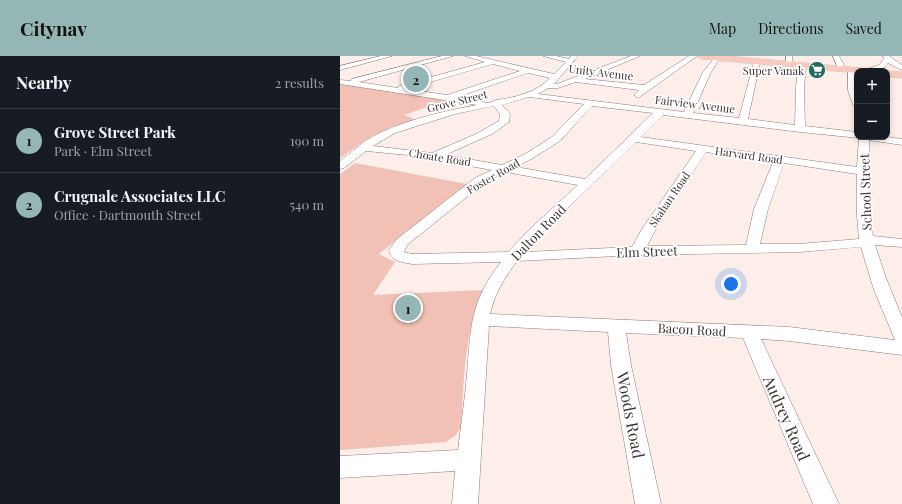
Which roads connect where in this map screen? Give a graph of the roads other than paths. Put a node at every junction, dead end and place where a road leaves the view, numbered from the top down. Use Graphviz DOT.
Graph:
graph roads {
  1 [pos="389,56"];
  2 [pos="450,56"];
  3 [pos="468,56"];
  4 [pos="546,56"];
  5 [pos="637,56"];
  6 [pos="694,56"];
  7 [pos="701,56"];
  8 [pos="836,56"];
  9 [pos="573,58"];
  10 [pos="717,58"];
  11 [pos="746,58"];
  12 [pos="886,58"];
  13 [pos="344,59"];
  14 [pos="790,60"];
  15 [pos="493,62"];
  16 [pos="757,62"];
  17 [pos="359,63"];
  18 [pos="802,66"];
  19 [pos="340,68"];
  20 [pos="879,68"];
  21 [pos="902,68"];
  22 [pos="530,70"];
  23 [pos="851,70"];
  24 [pos="890,74"];
  25 [pos="902,76"];
  26 [pos="555,77"];
  27 [pos="574,80"];
  28 [pos="340,82"];
  29 [pos="350,83"];
  30 [pos="546,86"];
  31 [pos="645,88"];
  32 [pos="397,90"];
  33 [pos="530,95"];
  34 [pos="448,97"];
  35 [pos="590,103"];
  36 [pos="492,104"];
  37 [pos="857,104"];
  38 [pos="624,107"];
  39 [pos="660,112"];
  40 [pos="687,115"];
  41 [pos="743,122"];
  42 [pos="800,129"];
  43 [pos="854,135"];
  44 [pos="635,139"];
  45 [pos="864,140"];
  46 [pos="889,140"];
  47 [pos="902,142"];
  48 [pos="362,148"];
  49 [pos="704,148"];
  50 [pos="434,156"];
  51 [pos="780,159"];
  52 [pos="340,166"];
  53 [pos="504,168"];
  54 [pos="863,171"];
  55 [pos="588,183"];
  56 [pos="867,242"];
  57 [pos="902,243"];
  58 [pos="752,248"];
  59 [pos="396,250"];
  60 [pos="637,251"];
  61 [pos="513,256"];
  62 [pos="481,320"];
  63 [pos="616,326"];
  64 [pos="749,332"];
  65 [pos="902,337"];
  66 [pos="902,348"];
  67 [pos="467,460"];
  68 [pos="340,467"];
  69 [pos="466,504"];
  70 [pos="648,504"];
  71 [pos="826,504"];
  1 -- 17 [label="street"];
  2 -- 29 [label="street"];
  3 -- 15 [label="street, Unity Avenue"];
  4 -- 9 [label="street"];
  5 -- 27 [label="street"];
  6 -- 31 [label="street"];
  7 -- 10 [label="main road"];
  8 -- 23 [label="street"];
  9 -- 26 [label="street, Grove Street"];
  10 -- 11 [label="main road"];
  10 -- 40 [label="street"];
  11 -- 16 [label="main road"];
  12 -- 20 [label="street"];
  12 -- 21 [label="street"];
  13 -- 17 [label="street"];
  14 -- 16 [label="main road"];
  14 -- 18 [label="main road"];
  15 -- 22 [label="street, Unity Avenue"];
  15 -- 32 [label="street"];
  16 -- 41 [label="street"];
  17 -- 19 [label="street"];
  18 -- 23 [label="main road"];
  18 -- 42 [label="street"];
  22 -- 26 [label="street, Unity Avenue"];
  22 -- 34 [label="street"];
  23 -- 37 [label="street"];
  24 -- 25 [label="main road"];
  26 -- 27 [label="street, Unity Avenue"];
  26 -- 30 [label="street, Grove Street"];
  27 -- 30 [label="street"];
  27 -- 31 [label="street, Unity Avenue"];
  28 -- 29 [label="street"];
  29 -- 32 [label="street"];
  30 -- 33 [label="street, Grove Street"];
  31 -- 38 [label="street"];
  32 -- 34 [label="street"];
  33 -- 35 [label="street, Fairview Avenue"];
  33 -- 36 [label="street, Grove Street"];
  34 -- 36 [label="street"];
  35 -- 38 [label="street, Fairview Avenue"];
  35 -- 53 [label="street, Foster Road"];
  36 -- 48 [label="street, Grove Street"];
  36 -- 50 [label="street"];
  38 -- 39 [label="street, Fairview Avenue"];
  39 -- 40 [label="street, Fairview Avenue"];
  39 -- 44 [label="street, Dalton Road"];
  40 -- 41 [label="street, Fairview Avenue"];
  41 -- 42 [label="street, Fairview Avenue"];
  42 -- 43 [label="street, Fairview Avenue"];
  44 -- 49 [label="street, Harvard Road"];
  44 -- 55 [label="street, Dalton Road"];
  45 -- 54 [label="street, School Street"];
  46 -- 47 [label="street"];
  48 -- 50 [label="street, Choate Road"];
  48 -- 52 [label="street, Grove Street"];
  49 -- 51 [label="street, Harvard Road"];
  49 -- 60 [label="street, Skahan Road"];
  50 -- 53 [label="street, Choate Road"];
  51 -- 54 [label="street, Harvard Road"];
  51 -- 58 [label="street"];
  53 -- 55 [label="street, Choate Road"];
  53 -- 59 [label="street, Foster Road"];
  54 -- 56 [label="street, School Street"];
  55 -- 61 [label="street, Dalton Road"];
  56 -- 57 [label="street, Elm Street"];
  56 -- 58 [label="street, Elm Street"];
  56 -- 65 [label="street, School Street"];
  58 -- 60 [label="street, Elm Street"];
  59 -- 61 [label="street, Elm Street"];
  60 -- 61 [label="street, Elm Street"];
  61 -- 62 [label="street, Dalton Road"];
  62 -- 63 [label="street, Bacon Road"];
  62 -- 67 [label="street, Dalton Road"];
  63 -- 64 [label="street, Bacon Road"];
  63 -- 70 [label="street, Woods Road"];
  64 -- 66 [label="street, Bacon Road"];
  64 -- 71 [label="street, Audrey Road"];
  67 -- 68 [label="street"];
  67 -- 69 [label="street, Dalton Road"];
}
